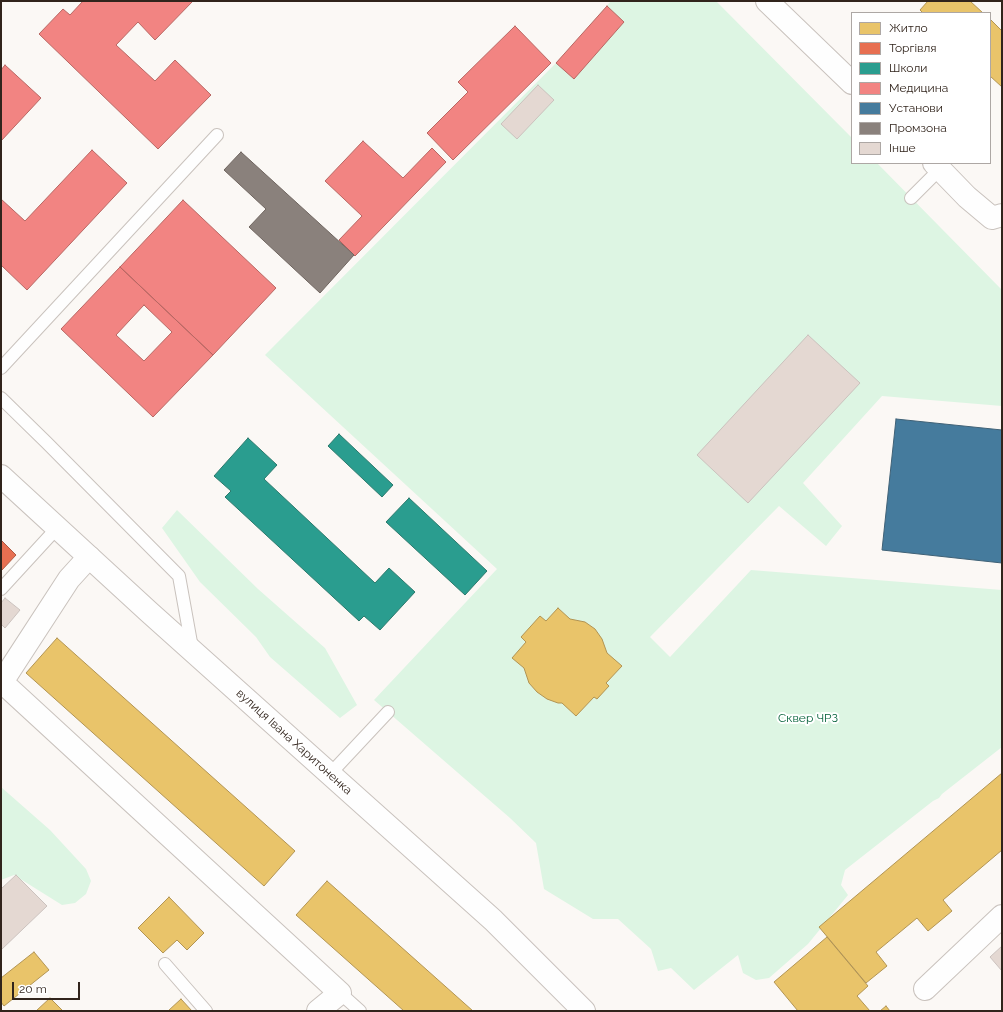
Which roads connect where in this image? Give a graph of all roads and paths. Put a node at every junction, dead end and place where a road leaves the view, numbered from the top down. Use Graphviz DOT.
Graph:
graph roads {
  1 [pos="767,1"];
  2 [pos="851,82"];
  3 [pos="217,135"];
  4 [pos="937,166"];
  5 [pos="912,198"];
  6 [pos="999,220"];
  7 [pos="1,368"];
  8 [pos="1,398"];
  9 [pos="1,476"];
  10 [pos="57,528"];
  11 [pos="89,557"];
  12 [pos="1,589"];
  13 [pos="192,651"];
  14 [pos="388,712"];
  15 [pos="330,774"];
  16 [pos="1002,916"];
  17 [pos="165,964"];
  18 [pos="925,989"];
  19 [pos="340,993"];
  20 [pos="206,1011"];
  21 [pos="318,1011"];
  22 [pos="360,1011"];
  23 [pos="584,1011"];
  1 -- 2 [label="main road"];
  3 -- 7 [label="lane"];
  4 -- 5 [label="lane"];
  4 -- 6 [label="main road"];
  8 -- 13 [label="lane"];
  9 -- 10 [label="main road, вулиця Івана Харитоненка"];
  10 -- 11 [label="main road, вулиця Івана Харитоненка"];
  10 -- 12 [label="lane"];
  11 -- 13 [label="main road, вулиця Івана Харитоненка"];
  11 -- 19 [label="main road"];
  13 -- 15 [label="main road, вулиця Івана Харитоненка"];
  14 -- 15 [label="lane"];
  15 -- 23 [label="main road, вулиця Івана Харитоненка"];
  16 -- 18 [label="main road"];
  17 -- 20 [label="lane"];
  19 -- 21 [label="main road"];
  19 -- 22 [label="lane"];
}
